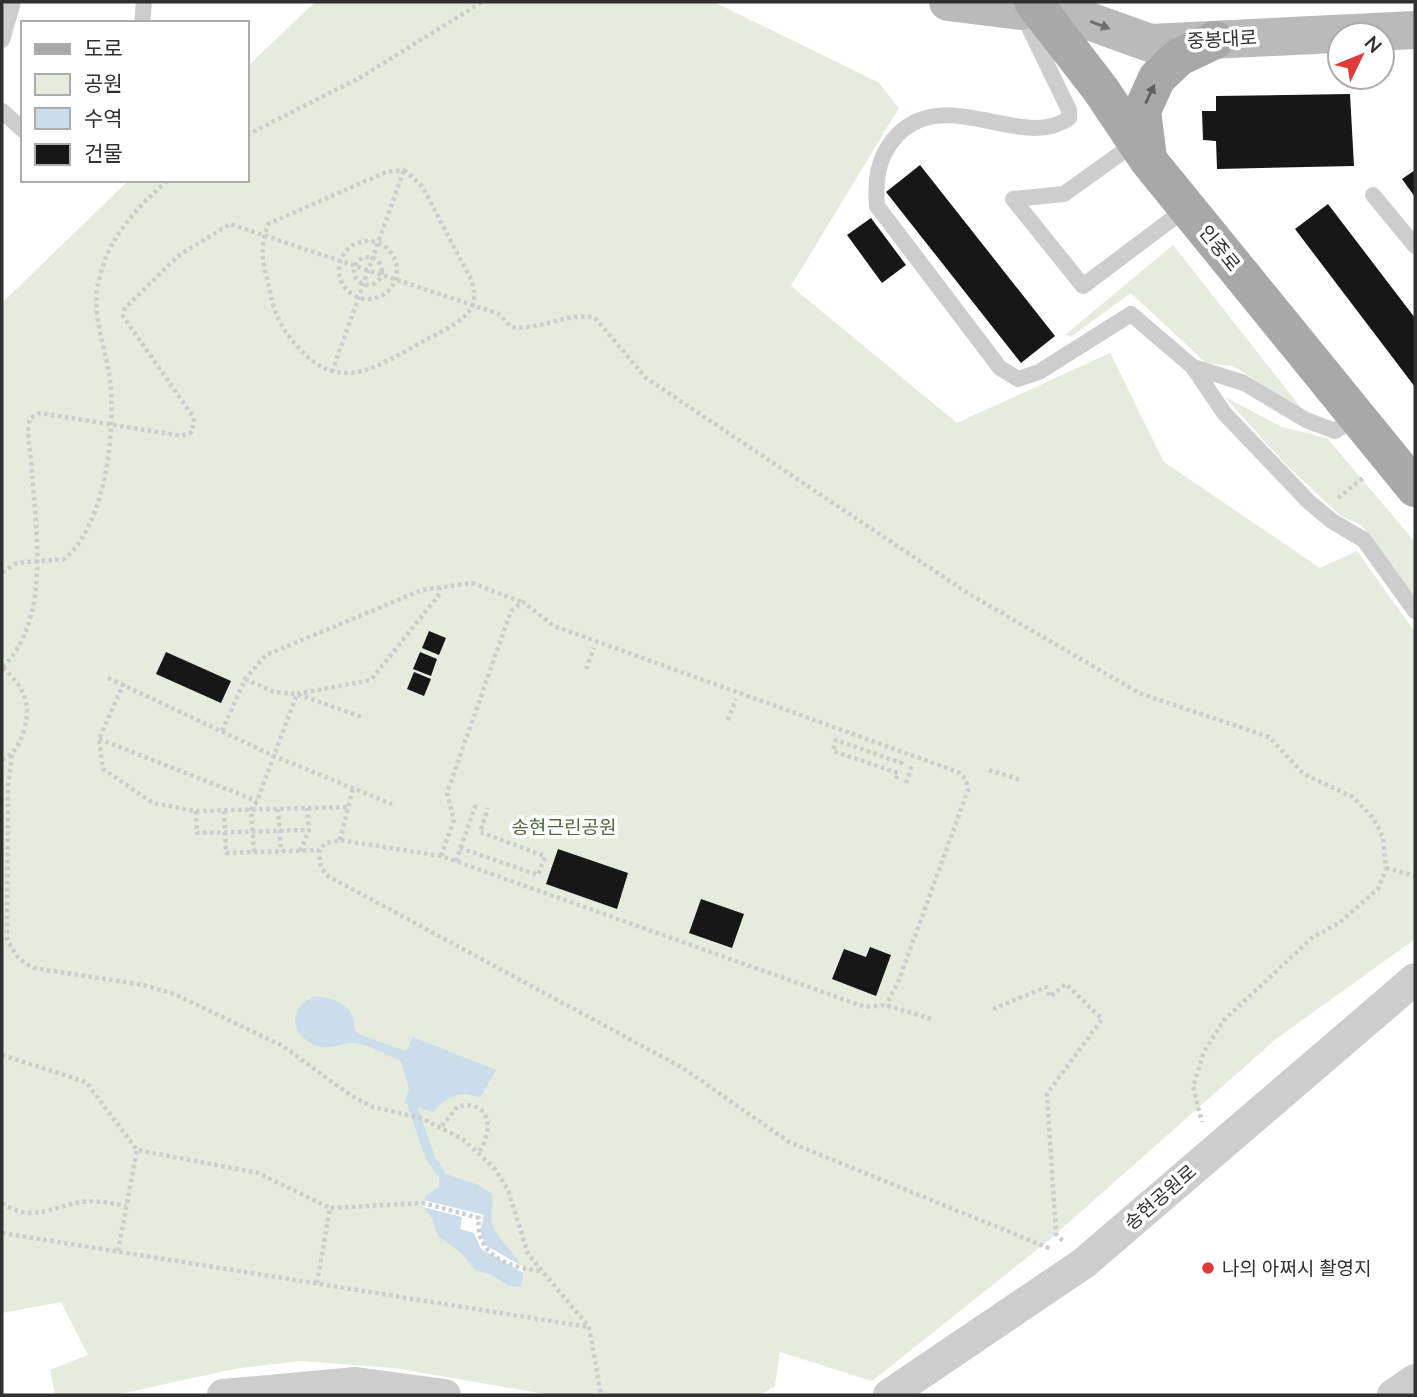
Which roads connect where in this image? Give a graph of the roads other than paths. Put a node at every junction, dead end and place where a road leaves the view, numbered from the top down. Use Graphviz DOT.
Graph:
graph roads {
  1 [pos="13,2"];
  2 [pos="948,2"];
  3 [pos="1030,4"];
  4 [pos="1415,30"];
  5 [pos="2,40"];
  6 [pos="1215,40"];
  7 [pos="2,111"];
  8 [pos="21,128"];
  9 [pos="1141,151"];
  10 [pos="1373,195"];
  11 [pos="1188,207"];
  12 [pos="1415,246"];
  13 [pos="1193,367"];
  14 [pos="1356,416"];
  15 [pos="1399,470"];
  16 [pos="1415,611"];
  17 [pos="1415,978"];
  18 [pos="1415,1380"];
  19 [pos="223,1395"];
  20 [pos="445,1395"];
  21 [pos="889,1395"];
  22 [pos="1393,1395"];
  1 -- 5 [label="lane"];
  2 -- 3 [label="main road, 중봉대로"];
  3 -- 6 [label="main road, 중봉대로, one-way"];
  3 -- 9 [label="main road, 인중로"];
  3 -- 13 [label="lane"];
  4 -- 6 [label="main road, 중봉대로"];
  9 -- 6 [label="main road, one-way"];
  7 -- 8 [label="lane"];
  9 -- 11 [label="main road, 인중로"];
  9 -- 11 [label="lane"];
  10 -- 12 [label="lane"];
  11 -- 14 [label="main road, 인중로"];
  13 -- 14 [label="lane"];
  13 -- 16 [label="lane"];
  14 -- 15 [label="main road, 인중로"];
  17 -- 21 [label="street, 송현공원로"];
  18 -- 22 [label="street"];
  19 -- 20 [label="street"];
}
